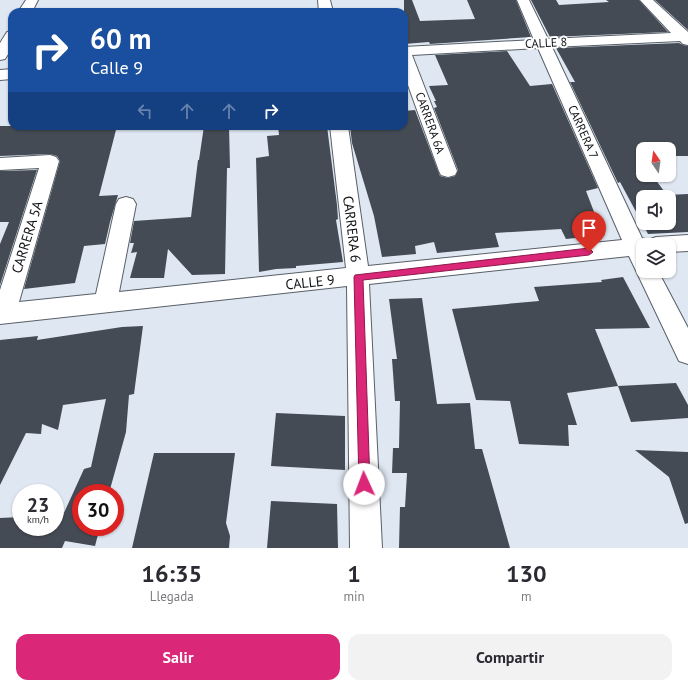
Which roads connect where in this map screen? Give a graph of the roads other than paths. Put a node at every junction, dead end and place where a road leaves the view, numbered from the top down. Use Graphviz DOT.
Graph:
graph roads {
  1 [pos="523,0"];
  2 [pos="646,0"];
  3 [pos="686,38"];
  4 [pos="8,42"];
  5 [pos="543,43"];
  6 [pos="408,52"];
  7 [pos="0,56"];
  8 [pos="408,63"];
  9 [pos="340,130"];
  10 [pos="0,164"];
  11 [pos="448,171"];
  12 [pos="126,204"];
  13 [pos="636,243"];
  14 [pos="688,243"];
  15 [pos="676,244"];
  16 [pos="636,252"];
  17 [pos="358,277"];
  18 [pos="650,278"];
  19 [pos="105,303"];
  20 [pos="2,314"];
  21 [pos="688,353"];
  22 [pos="366,548"];
  1 -- 5 [label="street, CARRERA 7"];
  2 -- 3 [label="street"];
  3 -- 5 [label="street, CALLE 8"];
  4 -- 7 [label="street"];
  5 -- 6 [label="street, CALLE 8"];
  5 -- 13 [label="street, CARRERA 7"];
  8 -- 11 [label="street, CARRERA 6A"];
  9 -- 17 [label="street, CARRERA 6"];
  10 -- 20 [label="street, CARRERA 5A"];
  12 -- 19 [label="street"];
  14 -- 15 [label="street"];
  16 -- 17 [label="street, CALLE 9"];
  17 -- 19 [label="street, CALLE 9"];
  17 -- 22 [label="street, CARRERA 6"];
  18 -- 21 [label="street"];
  19 -- 20 [label="street, CALLE 9"];
}
